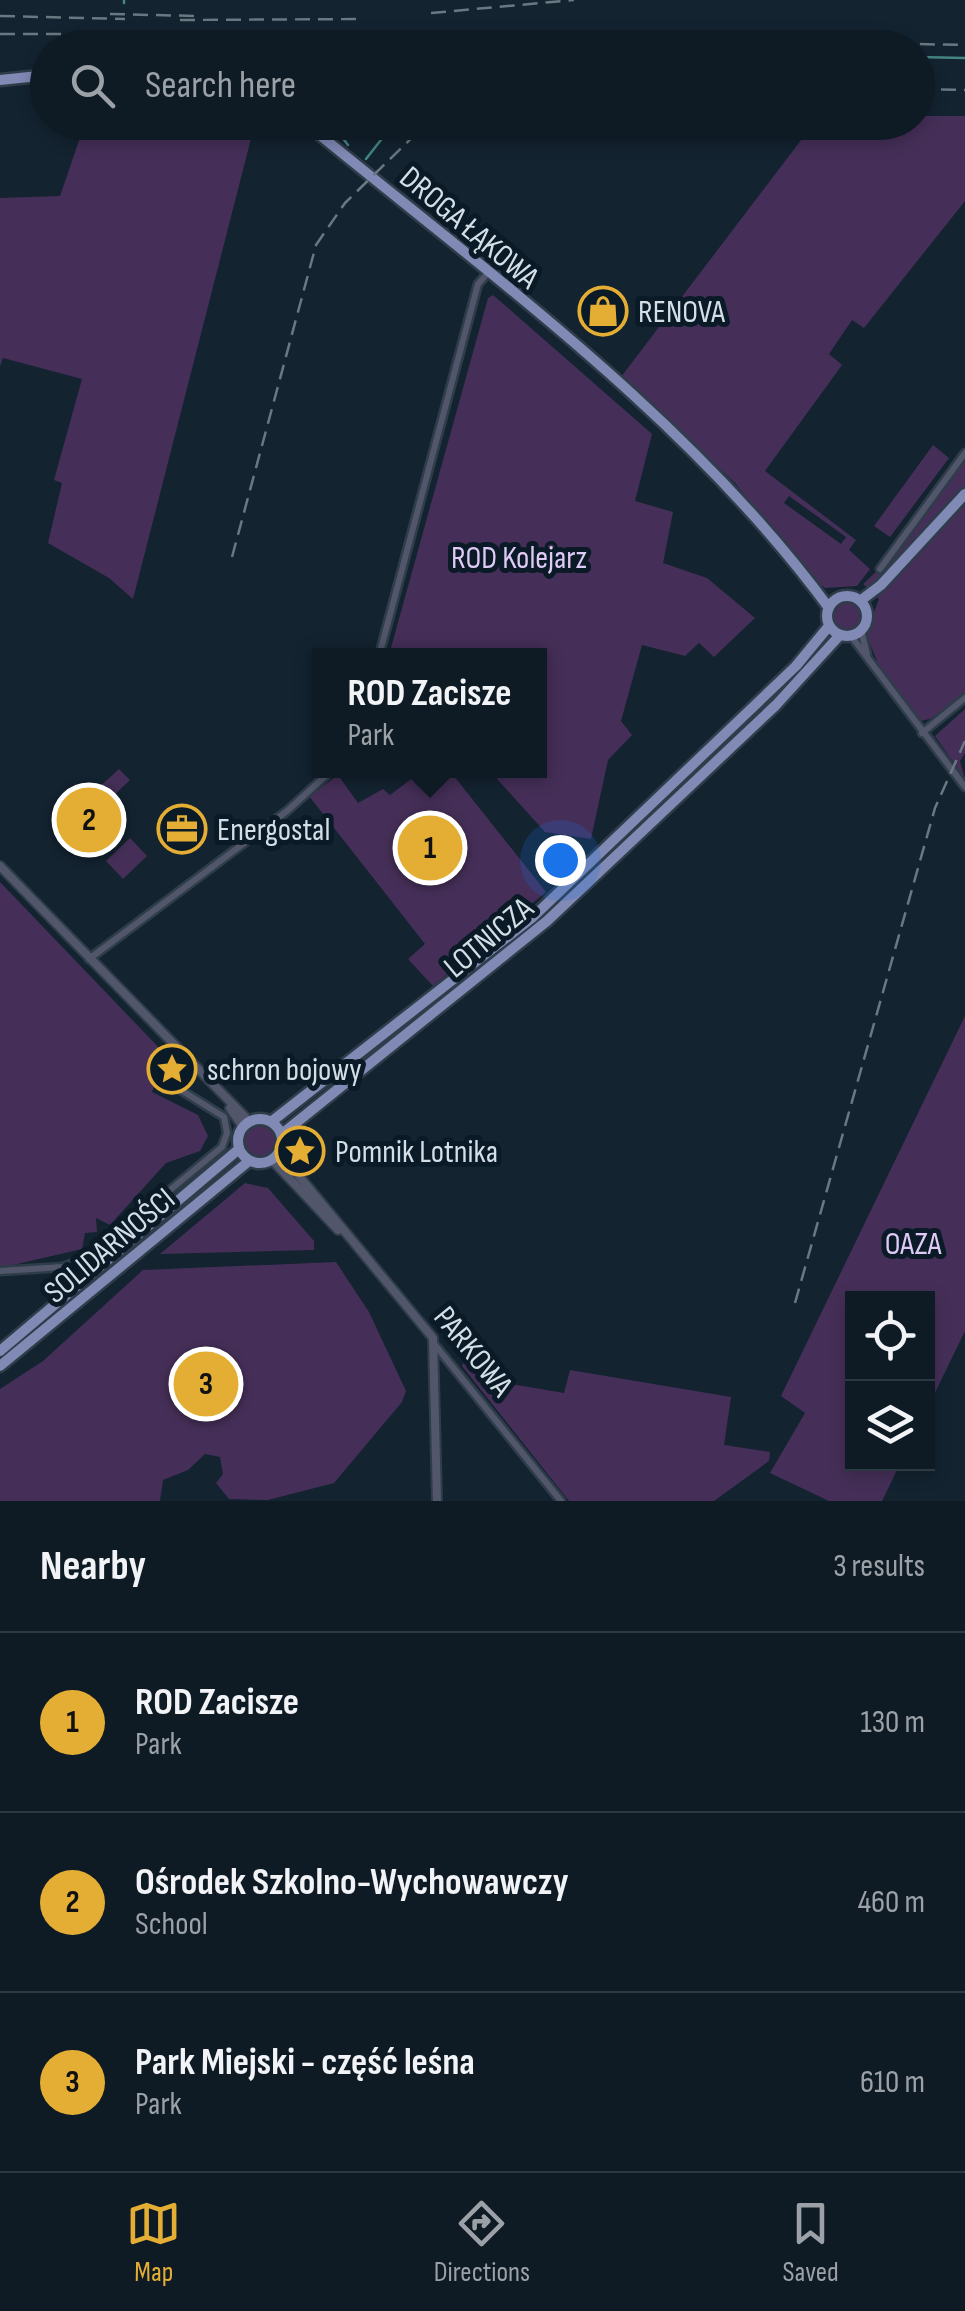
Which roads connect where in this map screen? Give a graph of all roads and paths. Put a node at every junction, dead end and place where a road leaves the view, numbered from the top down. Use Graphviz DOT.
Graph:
graph roads {
  1 [pos="30,76"];
  2 [pos="0,80"];
  3 [pos="326,140"];
  4 [pos="487,274"];
  5 [pos="965,453"];
  6 [pos="965,494"];
  7 [pos="880,569"];
  8 [pos="832,604"];
  9 [pos="863,605"];
  10 [pos="829,626"];
  11 [pos="851,634"];
  12 [pos="381,648"];
  13 [pos="965,698"];
  14 [pos="922,732"];
  15 [pos="323,778"];
  16 [pos="965,787"];
  17 [pos="0,866"];
  18 [pos="89,959"];
  19 [pos="186,1059"];
  20 [pos="271,1122"];
  21 [pos="246,1124"];
  22 [pos="282,1134"];
  23 [pos="239,1149"];
  24 [pos="276,1156"];
  25 [pos="249,1161"];
  26 [pos="0,1271"];
  27 [pos="435,1346"];
  28 [pos="0,1351"];
  29 [pos="0,1366"];
  30 [pos="437,1501"];
  31 [pos="561,1501"];
  1 -- 2 [label="main road"];
  3 -- 4 [label="main road, DROGA ŁĄKOWA"];
  4 -- 8 [label="main road, DROGA ŁĄKOWA"];
  4 -- 12 [label="street"];
  5 -- 7 [label="street"];
  6 -- 9 [label="main road"];
  8 -- 9 [label="main road"];
  8 -- 10 [label="main road"];
  9 -- 11 [label="main road"];
  10 -- 11 [label="main road"];
  10 -- 20 [label="main road, LOTNICZA"];
  11 -- 14 [label="street"];
  11 -- 22 [label="main road, LOTNICZA"];
  13 -- 14 [label="street"];
  14 -- 16 [label="street"];
  15 -- 18 [label="street"];
  17 -- 18 [label="street"];
  18 -- 19 [label="street"];
  19 -- 21 [label="street"];
  19 -- 26 [label="street"];
  20 -- 21 [label="main road"];
  20 -- 22 [label="main road"];
  21 -- 23 [label="main road"];
  22 -- 24 [label="main road"];
  23 -- 25 [label="main road"];
  23 -- 28 [label="main road, SOLIDARNOŚCI"];
  24 -- 25 [label="main road"];
  24 -- 27 [label="street, PARKOWA"];
  25 -- 29 [label="main road, SOLIDARNOŚCI"];
  27 -- 30 [label="street"];
  27 -- 31 [label="street, PARKOWA"];
}
